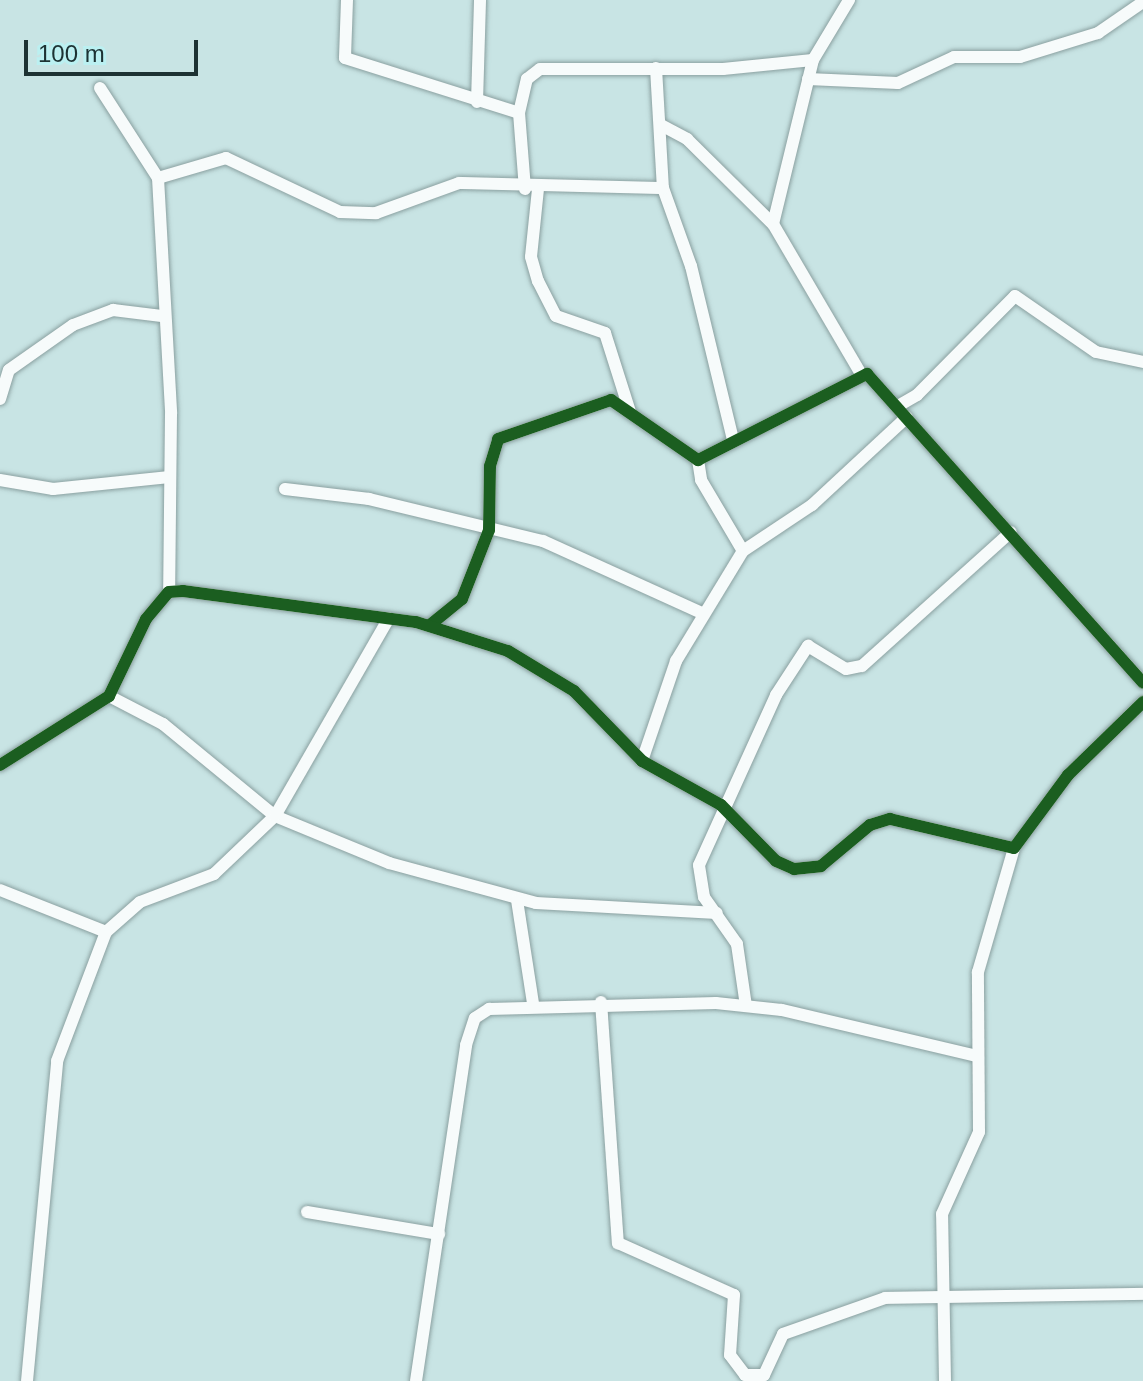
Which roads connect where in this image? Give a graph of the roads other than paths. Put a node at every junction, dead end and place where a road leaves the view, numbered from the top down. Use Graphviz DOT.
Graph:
graph roads {
  1 [pos="347,0"];
  2 [pos="480,0"];
  3 [pos="849,0"];
  4 [pos="1143,2"];
  5 [pos="813,60"];
  6 [pos="656,68"];
  7 [pos="808,79"];
  8 [pos="100,88"];
  9 [pos="477,102"];
  10 [pos="519,113"];
  11 [pos="661,125"];
  12 [pos="158,178"];
  13 [pos="663,188"];
  14 [pos="531,189"];
  15 [pos="773,224"];
  16 [pos="162,316"];
  17 [pos="1143,362"];
  18 [pos="861,374"];
  19 [pos="0,399"];
  20 [pos="898,406"];
  21 [pos="630,412"];
  22 [pos="907,417"];
  23 [pos="733,439"];
  24 [pos="698,460"];
  25 [pos="169,477"];
  26 [pos="0,480"];
  27 [pos="285,489"];
  28 [pos="489,530"];
  29 [pos="1011,532"];
  30 [pos="743,551"];
  31 [pos="169,592"];
  32 [pos="702,613"];
  33 [pos="389,618"];
  34 [pos="430,625"];
  35 [pos="1143,683"];
  36 [pos="109,696"];
  37 [pos="1143,702"];
  38 [pos="642,761"];
  39 [pos="0,765"];
  40 [pos="721,805"];
  41 [pos="275,816"];
  42 [pos="1014,848"];
  43 [pos="0,890"];
  44 [pos="517,900"];
  45 [pos="717,913"];
  46 [pos="106,932"];
  47 [pos="601,1002"];
  48 [pos="533,1003"];
  49 [pos="746,1006"];
  50 [pos="976,1056"];
  51 [pos="307,1212"];
  52 [pos="439,1234"];
  53 [pos="942,1293"];
  54 [pos="1143,1294"];
  55 [pos="27,1381"];
  56 [pos="416,1381"];
  57 [pos="945,1381"];
  1 -- 9 [label="street"];
  2 -- 9 [label="street"];
  3 -- 5 [label="street"];
  4 -- 7 [label="street"];
  5 -- 6 [label="street"];
  5 -- 7 [label="street"];
  6 -- 10 [label="street"];
  6 -- 11 [label="street"];
  7 -- 15 [label="street"];
  8 -- 12 [label="street"];
  9 -- 10 [label="street"];
  10 -- 14 [label="street"];
  11 -- 13 [label="street"];
  11 -- 15 [label="street"];
  12 -- 14 [label="street"];
  12 -- 16 [label="street"];
  13 -- 14 [label="street"];
  13 -- 23 [label="street"];
  14 -- 21 [label="street"];
  15 -- 18 [label="street"];
  16 -- 19 [label="street"];
  16 -- 25 [label="street"];
  17 -- 20 [label="street"];
  18 -- 20 [label="street"];
  18 -- 23 [label="street"];
  20 -- 22 [label="street"];
  21 -- 24 [label="street"];
  21 -- 28 [label="street"];
  22 -- 29 [label="street"];
  22 -- 30 [label="street"];
  23 -- 24 [label="street"];
  24 -- 30 [label="street"];
  25 -- 26 [label="street"];
  25 -- 31 [label="street"];
  27 -- 28 [label="street"];
  28 -- 32 [label="street"];
  28 -- 34 [label="street"];
  29 -- 35 [label="street"];
  29 -- 40 [label="street"];
  30 -- 32 [label="street"];
  31 -- 33 [label="street"];
  31 -- 36 [label="street"];
  32 -- 38 [label="street"];
  33 -- 34 [label="street"];
  33 -- 41 [label="street"];
  34 -- 38 [label="street"];
  36 -- 39 [label="street"];
  36 -- 41 [label="street"];
  37 -- 42 [label="street"];
  38 -- 40 [label="street"];
  40 -- 42 [label="street"];
  40 -- 45 [label="street"];
  41 -- 44 [label="street"];
  41 -- 46 [label="street"];
  42 -- 50 [label="street"];
  43 -- 46 [label="street"];
  44 -- 45 [label="street"];
  44 -- 48 [label="street"];
  45 -- 49 [label="street"];
  46 -- 55 [label="street"];
  47 -- 48 [label="street"];
  47 -- 49 [label="street"];
  47 -- 53 [label="street"];
  48 -- 52 [label="street"];
  49 -- 50 [label="street"];
  50 -- 53 [label="street"];
  51 -- 52 [label="street"];
  52 -- 56 [label="street"];
  53 -- 54 [label="street"];
  53 -- 57 [label="street"];
}
